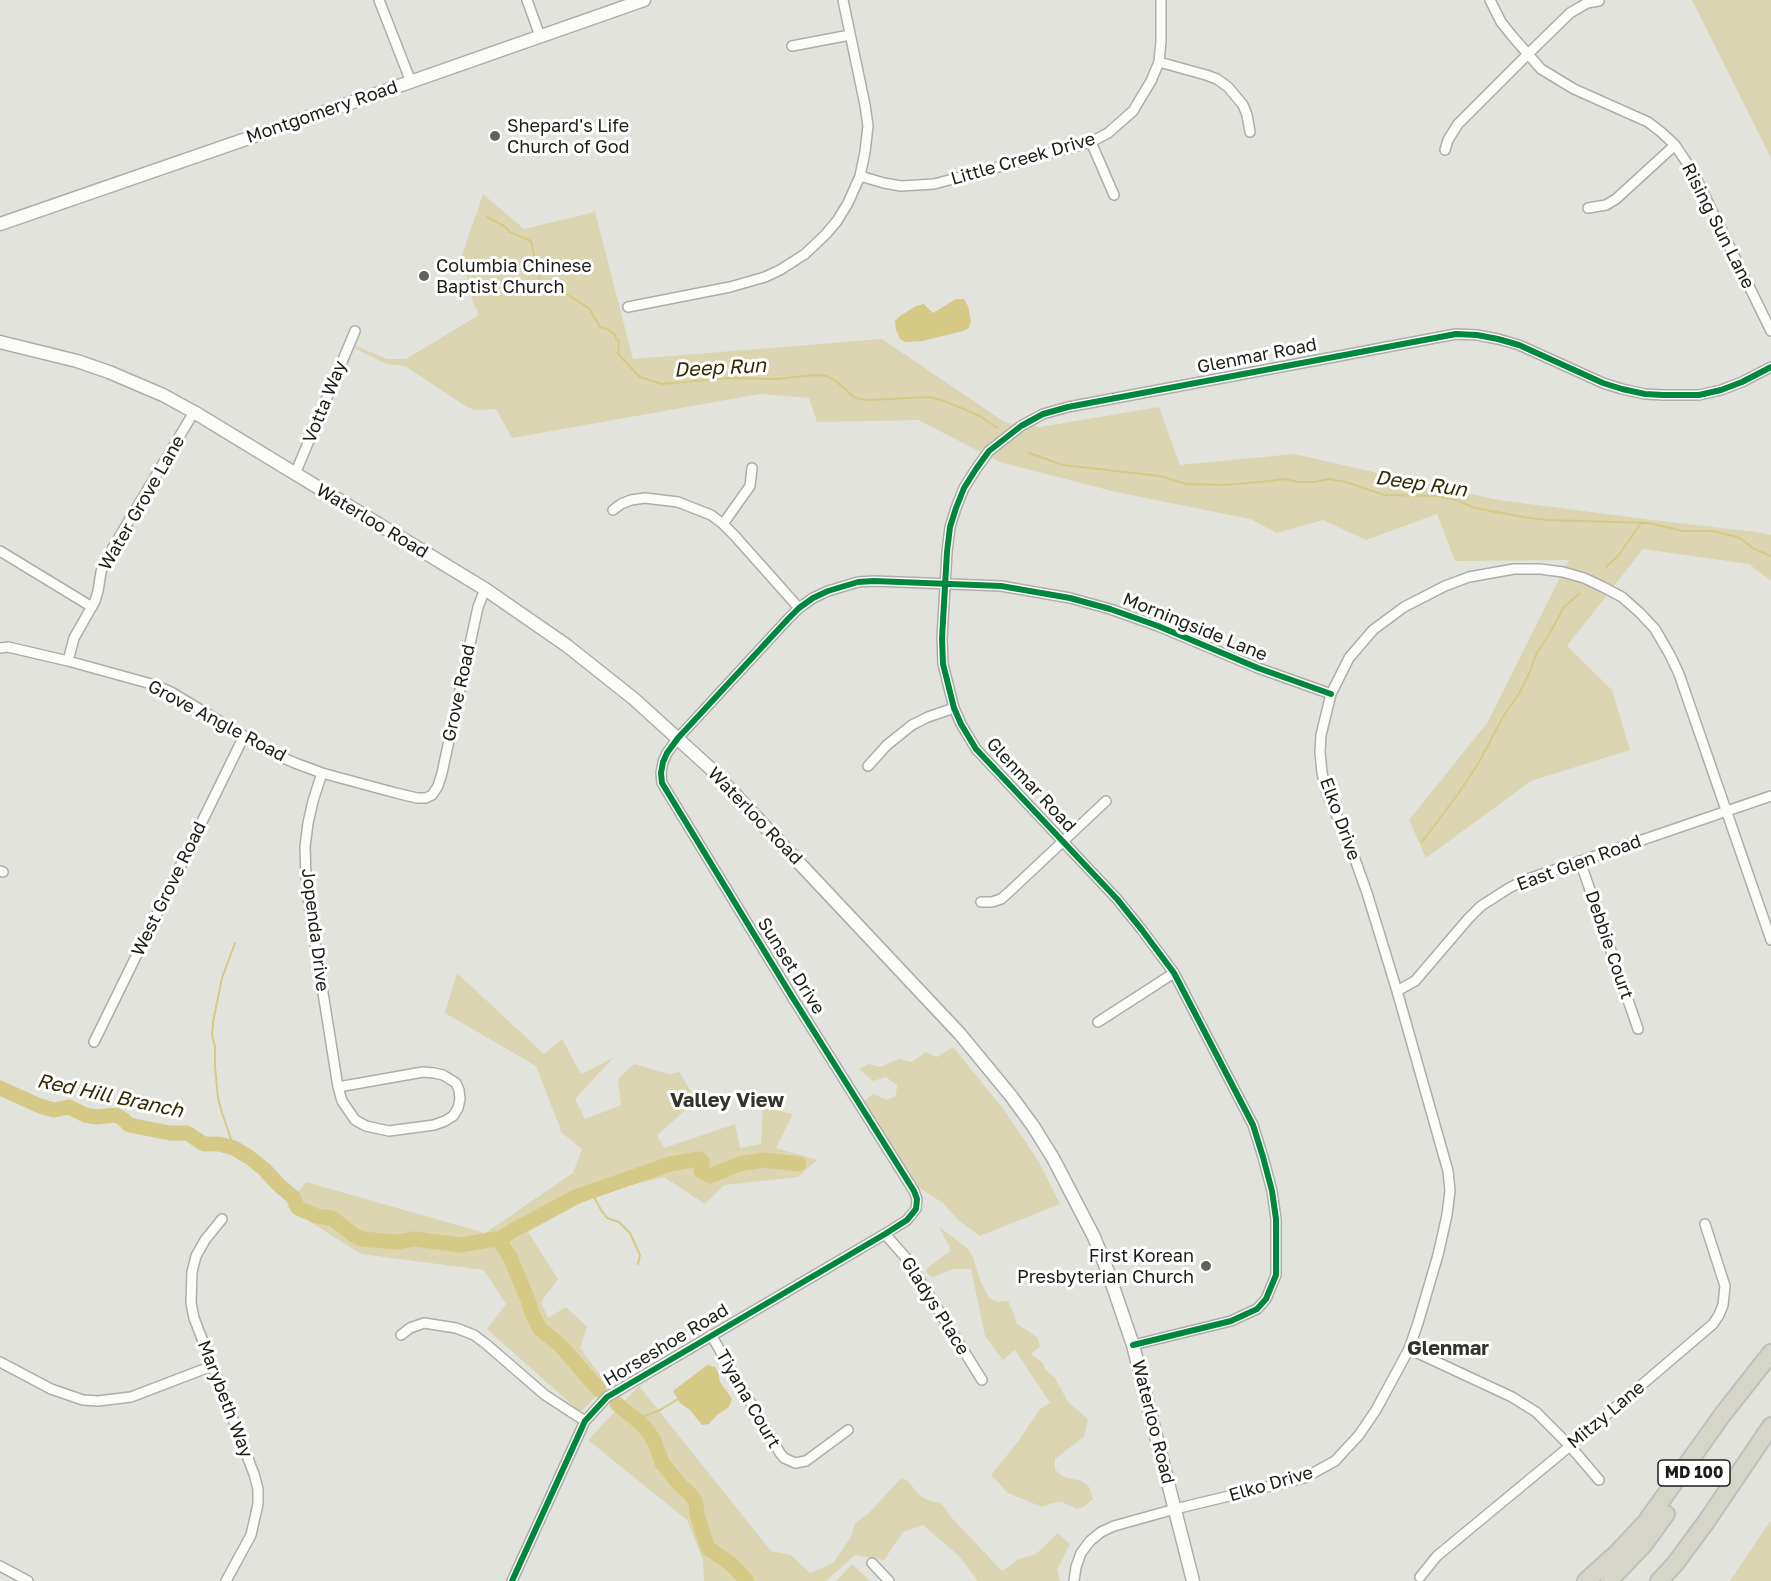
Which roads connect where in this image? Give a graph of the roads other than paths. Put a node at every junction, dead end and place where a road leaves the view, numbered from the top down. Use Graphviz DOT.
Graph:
graph roads {
  1 [pos="380,0"];
  2 [pos="527,0"];
  3 [pos="644,0"];
  4 [pos="843,0"];
  5 [pos="1161,0"];
  6 [pos="1490,0"];
  7 [pos="1599,1"];
  8 [pos="850,35"];
  9 [pos="540,36"];
  10 [pos="792,46"];
  11 [pos="1527,55"];
  12 [pos="1159,62"];
  13 [pos="411,82"];
  14 [pos="1250,132"];
  15 [pos="1091,142"];
  16 [pos="1675,145"];
  17 [pos="1445,150"];
  18 [pos="860,176"];
  19 [pos="1114,195"];
  20 [pos="1588,208"];
  21 [pos="0,224"];
  22 [pos="628,307"];
  23 [pos="355,331"];
  24 [pos="1771,331"];
  25 [pos="0,342"];
  26 [pos="1771,367"];
  27 [pos="194,412"];
  28 [pos="752,468"];
  29 [pos="295,474"];
  30 [pos="613,510"];
  31 [pos="723,524"];
  32 [pos="0,551"];
  33 [pos="945,584"];
  34 [pos="485,590"];
  35 [pos="92,607"];
  36 [pos="799,608"];
  37 [pos="0,648"];
  38 [pos="68,661"];
  39 [pos="1331,694"];
  40 [pos="954,708"];
  41 [pos="244,736"];
  42 [pos="678,738"];
  43 [pos="868,766"];
  44 [pos="322,773"];
  45 [pos="432,795"];
  46 [pos="1771,796"];
  47 [pos="1106,801"];
  48 [pos="1727,812"];
  49 [pos="1062,842"];
  50 [pos="1580,861"];
  51 [pos="981,902"];
  52 [pos="1771,940"];
  53 [pos="1174,973"];
  54 [pos="1397,991"];
  55 [pos="1098,1022"];
  56 [pos="1638,1029"];
  57 [pos="94,1042"];
  58 [pos="338,1088"];
  59 [pos="916,1209"];
  60 [pos="222,1219"];
  61 [pos="1705,1224"];
  62 [pos="885,1234"];
  63 [pos="401,1335"];
  64 [pos="711,1335"];
  65 [pos="1133,1345"];
  66 [pos="1409,1348"];
  67 [pos="1771,1353"];
  68 [pos="1771,1359"];
  69 [pos="0,1362"];
  70 [pos="212,1366"];
  71 [pos="982,1380"];
  72 [pos="585,1421"];
  73 [pos="1771,1426"];
  74 [pos="848,1430"];
  75 [pos="1570,1446"];
  76 [pos="1599,1480"];
  77 [pos="1175,1509"];
  78 [pos="872,1563"];
  79 [pos="0,1566"];
  80 [pos="1420,1577"];
  81 [pos="28,1581"];
  82 [pos="226,1581"];
  83 [pos="512,1581"];
  84 [pos="890,1581"];
  85 [pos="1074,1581"];
  86 [pos="1193,1581"];
  87 [pos="1586,1581"];
  88 [pos="1609,1581"];
  89 [pos="1659,1581"];
  1 -- 13 [label="street"];
  2 -- 9 [label="street"];
  3 -- 9 [label="main road, Montgomery Road"];
  4 -- 8 [label="street"];
  5 -- 12 [label="street, Little Creek Drive"];
  6 -- 11 [label="street, Rising Sun Lane"];
  7 -- 11 [label="street"];
  8 -- 10 [label="street"];
  8 -- 18 [label="street"];
  9 -- 13 [label="main road, Montgomery Road"];
  11 -- 16 [label="street, Rising Sun Lane"];
  11 -- 17 [label="street"];
  12 -- 14 [label="street"];
  12 -- 15 [label="street, Little Creek Drive"];
  13 -- 21 [label="main road, Montgomery Road"];
  15 -- 18 [label="street, Little Creek Drive"];
  15 -- 19 [label="street"];
  16 -- 20 [label="street"];
  16 -- 24 [label="street, Rising Sun Lane"];
  18 -- 22 [label="street"];
  23 -- 29 [label="street, Votta Way"];
  25 -- 27 [label="main road, Waterloo Road"];
  26 -- 33 [label="street, Glenmar Road"];
  27 -- 29 [label="main road, Waterloo Road"];
  27 -- 35 [label="street, Water Grove Lane"];
  28 -- 31 [label="street"];
  29 -- 34 [label="main road, Waterloo Road"];
  30 -- 31 [label="street"];
  31 -- 36 [label="street"];
  32 -- 35 [label="street"];
  33 -- 36 [label="street, Morningside Lane"];
  33 -- 39 [label="street, Morningside Lane"];
  33 -- 40 [label="street, Glenmar Road"];
  34 -- 42 [label="main road, Waterloo Road"];
  34 -- 45 [label="street, Grove Road"];
  35 -- 38 [label="street, Water Grove Lane"];
  36 -- 42 [label="street, Morningside Lane"];
  37 -- 38 [label="street, Grove Angle Road"];
  38 -- 41 [label="street, Grove Angle Road"];
  39 -- 48 [label="street, Elko Drive"];
  39 -- 54 [label="street, Elko Drive"];
  40 -- 43 [label="street"];
  40 -- 49 [label="street, Glenmar Road"];
  41 -- 44 [label="street, Grove Angle Road"];
  41 -- 57 [label="street, West Grove Road"];
  42 -- 59 [label="street, Sunset Drive"];
  42 -- 65 [label="main road, Waterloo Road"];
  44 -- 45 [label="street, Grove Angle Road"];
  44 -- 58 [label="street, Jopenda Drive"];
  46 -- 48 [label="street, East Glen Road"];
  47 -- 49 [label="street"];
  48 -- 50 [label="street, East Glen Road"];
  48 -- 52 [label="street, Elko Drive"];
  49 -- 51 [label="street"];
  49 -- 53 [label="street, Glenmar Road"];
  50 -- 54 [label="street, East Glen Road"];
  50 -- 56 [label="street, Debbie Court"];
  53 -- 55 [label="street"];
  53 -- 65 [label="street, Glenmar Road"];
  54 -- 66 [label="street, Elko Drive"];
  58 -- 58 [label="street, Jopenda Drive"];
  59 -- 62 [label="street, Horseshoe Road"];
  60 -- 70 [label="street, Marybeth Way"];
  61 -- 75 [label="street, Mitzy Lane"];
  62 -- 64 [label="street, Horseshoe Road"];
  62 -- 71 [label="street, Gladys Place"];
  63 -- 72 [label="street"];
  64 -- 72 [label="street, Horseshoe Road"];
  64 -- 74 [label="street, Tiyana Court"];
  65 -- 77 [label="main road, Waterloo Road"];
  66 -- 75 [label="street"];
  66 -- 77 [label="street, Elko Drive"];
  67 -- 87 [label="highway"];
  68 -- 88 [label="highway, MD 100"];
  69 -- 70 [label="street"];
  70 -- 82 [label="street, Marybeth Way"];
  72 -- 83 [label="street, Horseshoe Road"];
  73 -- 89 [label="highway, MD 100"];
  75 -- 76 [label="street"];
  75 -- 80 [label="street, Mitzy Lane"];
  77 -- 85 [label="street, Elko Drive"];
  77 -- 86 [label="main road, Waterloo Road"];
  78 -- 84 [label="street"];
  79 -- 81 [label="street"];
}
